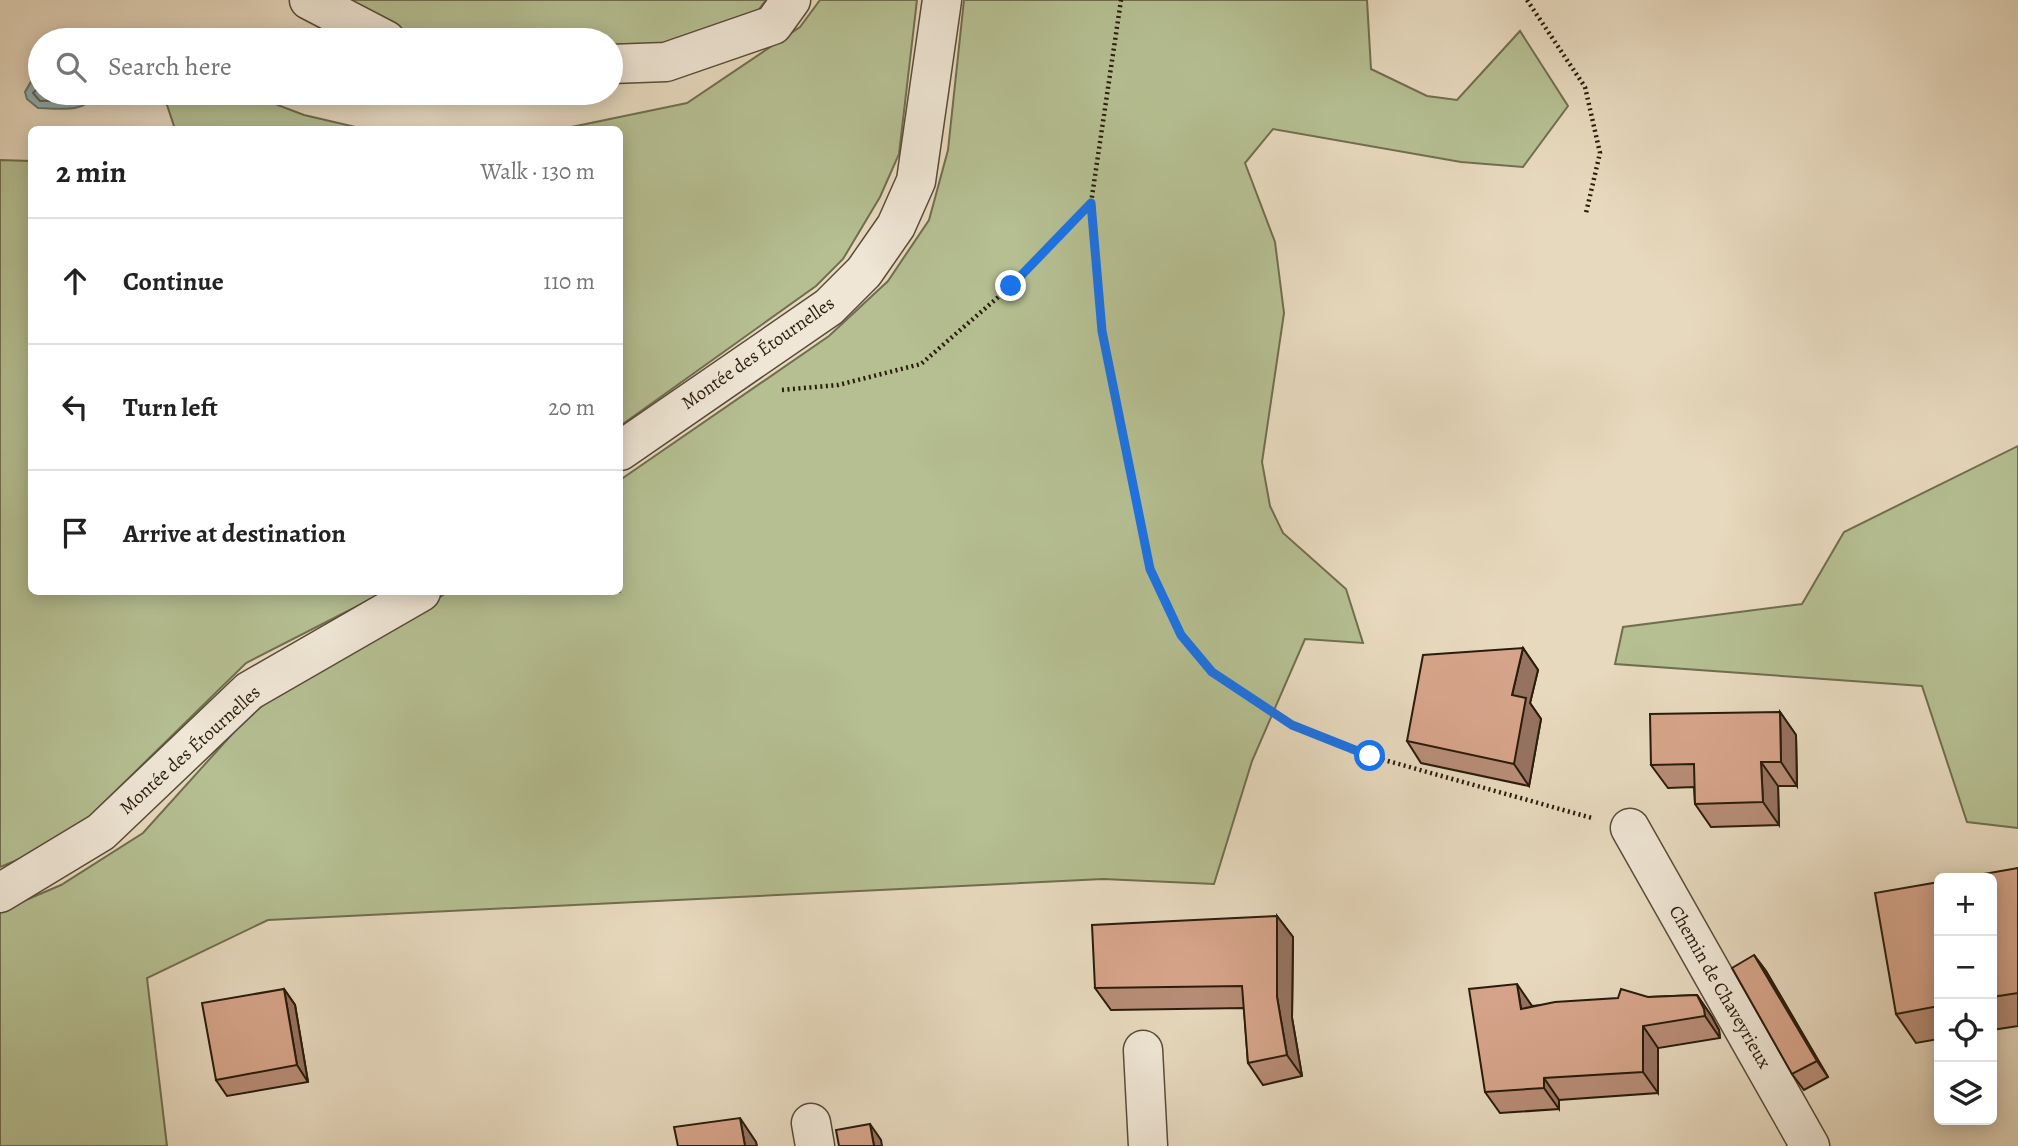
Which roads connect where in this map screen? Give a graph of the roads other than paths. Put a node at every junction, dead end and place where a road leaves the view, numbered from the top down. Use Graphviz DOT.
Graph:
graph roads {
  1 [pos="309,0"];
  2 [pos="791,0"];
  3 [pos="942,0"];
  4 [pos="363,28"];
  5 [pos="623,64"];
  6 [pos="623,449"];
  7 [pos="416,595"];
  8 [pos="1630,828"];
  9 [pos="0,893"];
  10 [pos="1143,1050"];
  11 [pos="1148,1146"];
  12 [pos="1810,1146"];
  1 -- 4 [label="street"];
  2 -- 5 [label="street"];
  3 -- 6 [label="street, Montée des Étournelles"];
  7 -- 9 [label="street, Montée des Étournelles"];
  8 -- 12 [label="street, Chemin de Chaveyrieux"];
  10 -- 11 [label="street"];
}
